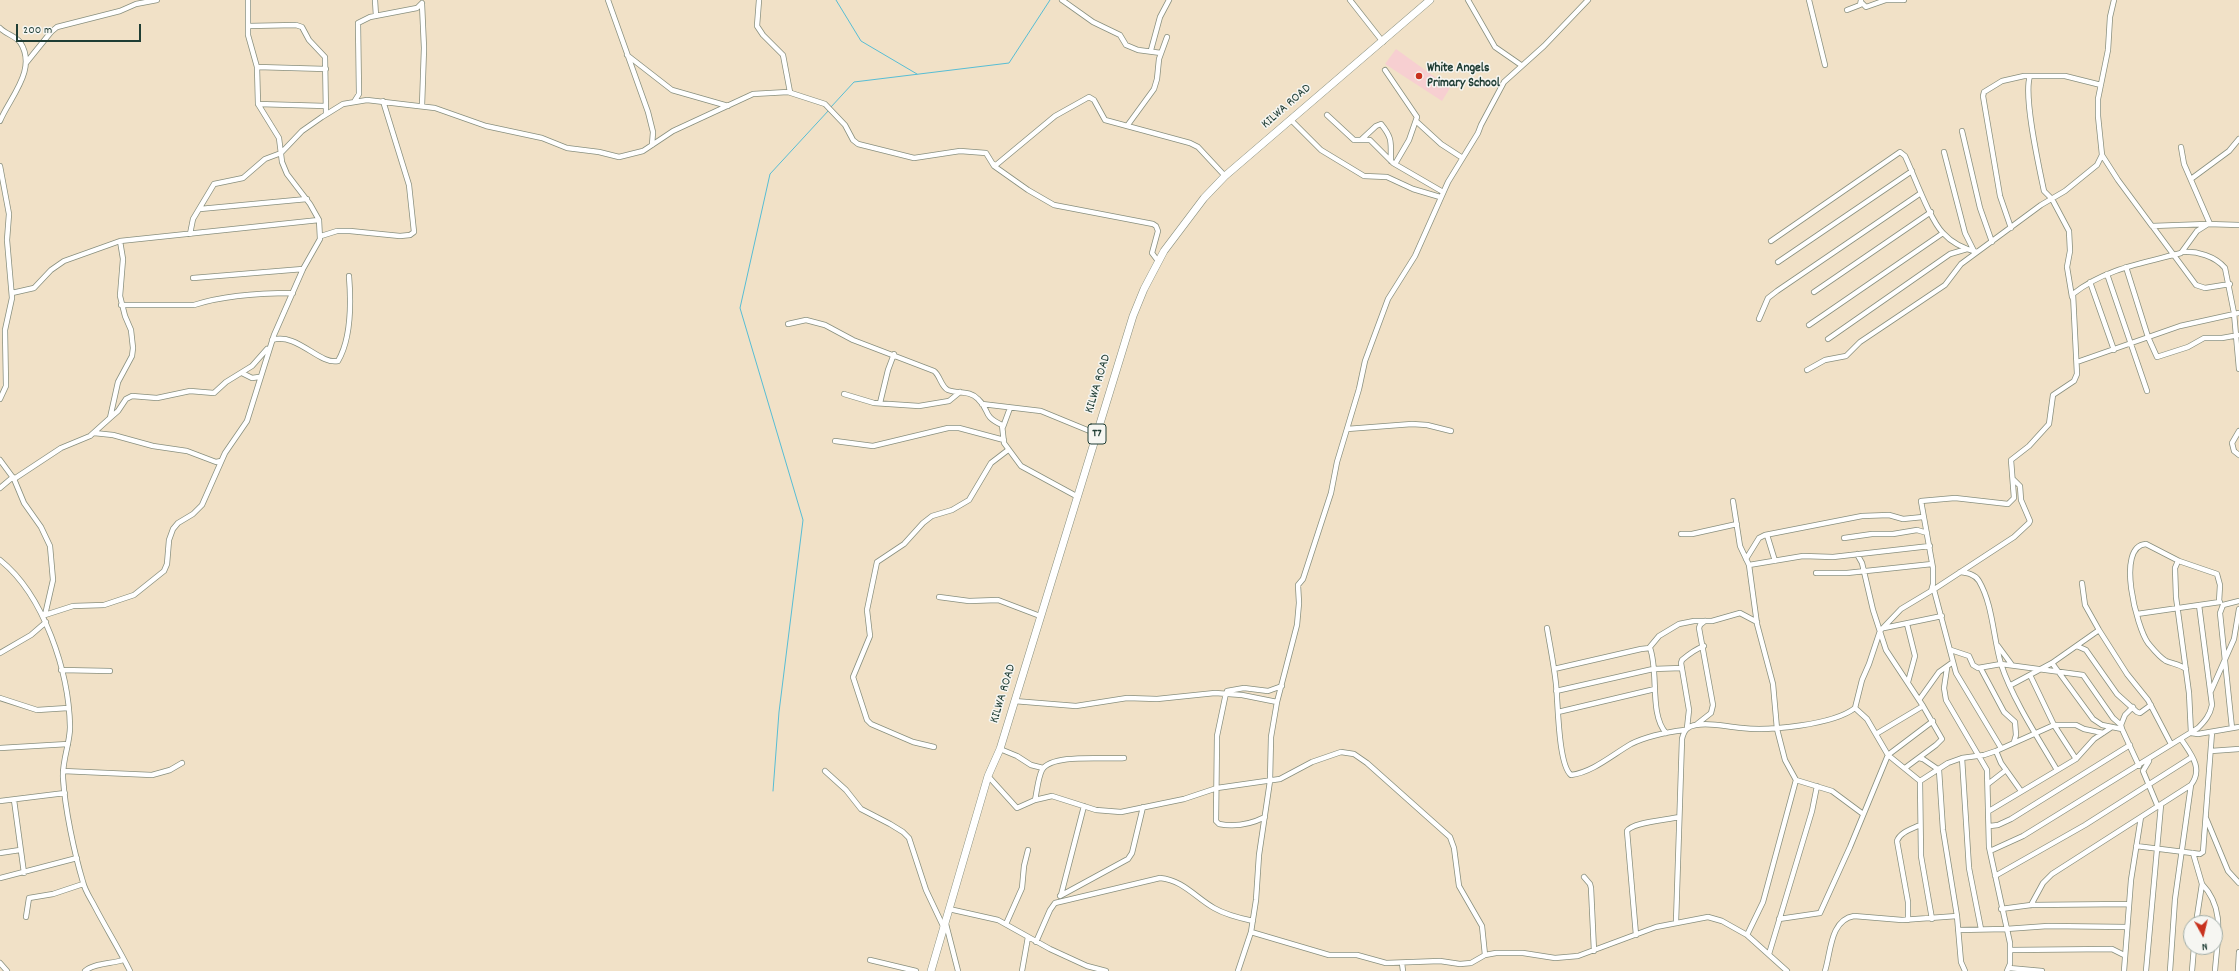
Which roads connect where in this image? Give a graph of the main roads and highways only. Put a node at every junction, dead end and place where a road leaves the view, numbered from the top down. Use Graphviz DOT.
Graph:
graph roads {
  1 [pos="1430,0"];
  2 [pos="931,971"];
  1 -- 2 [label="highway, KILWA ROAD / T7"];
}
